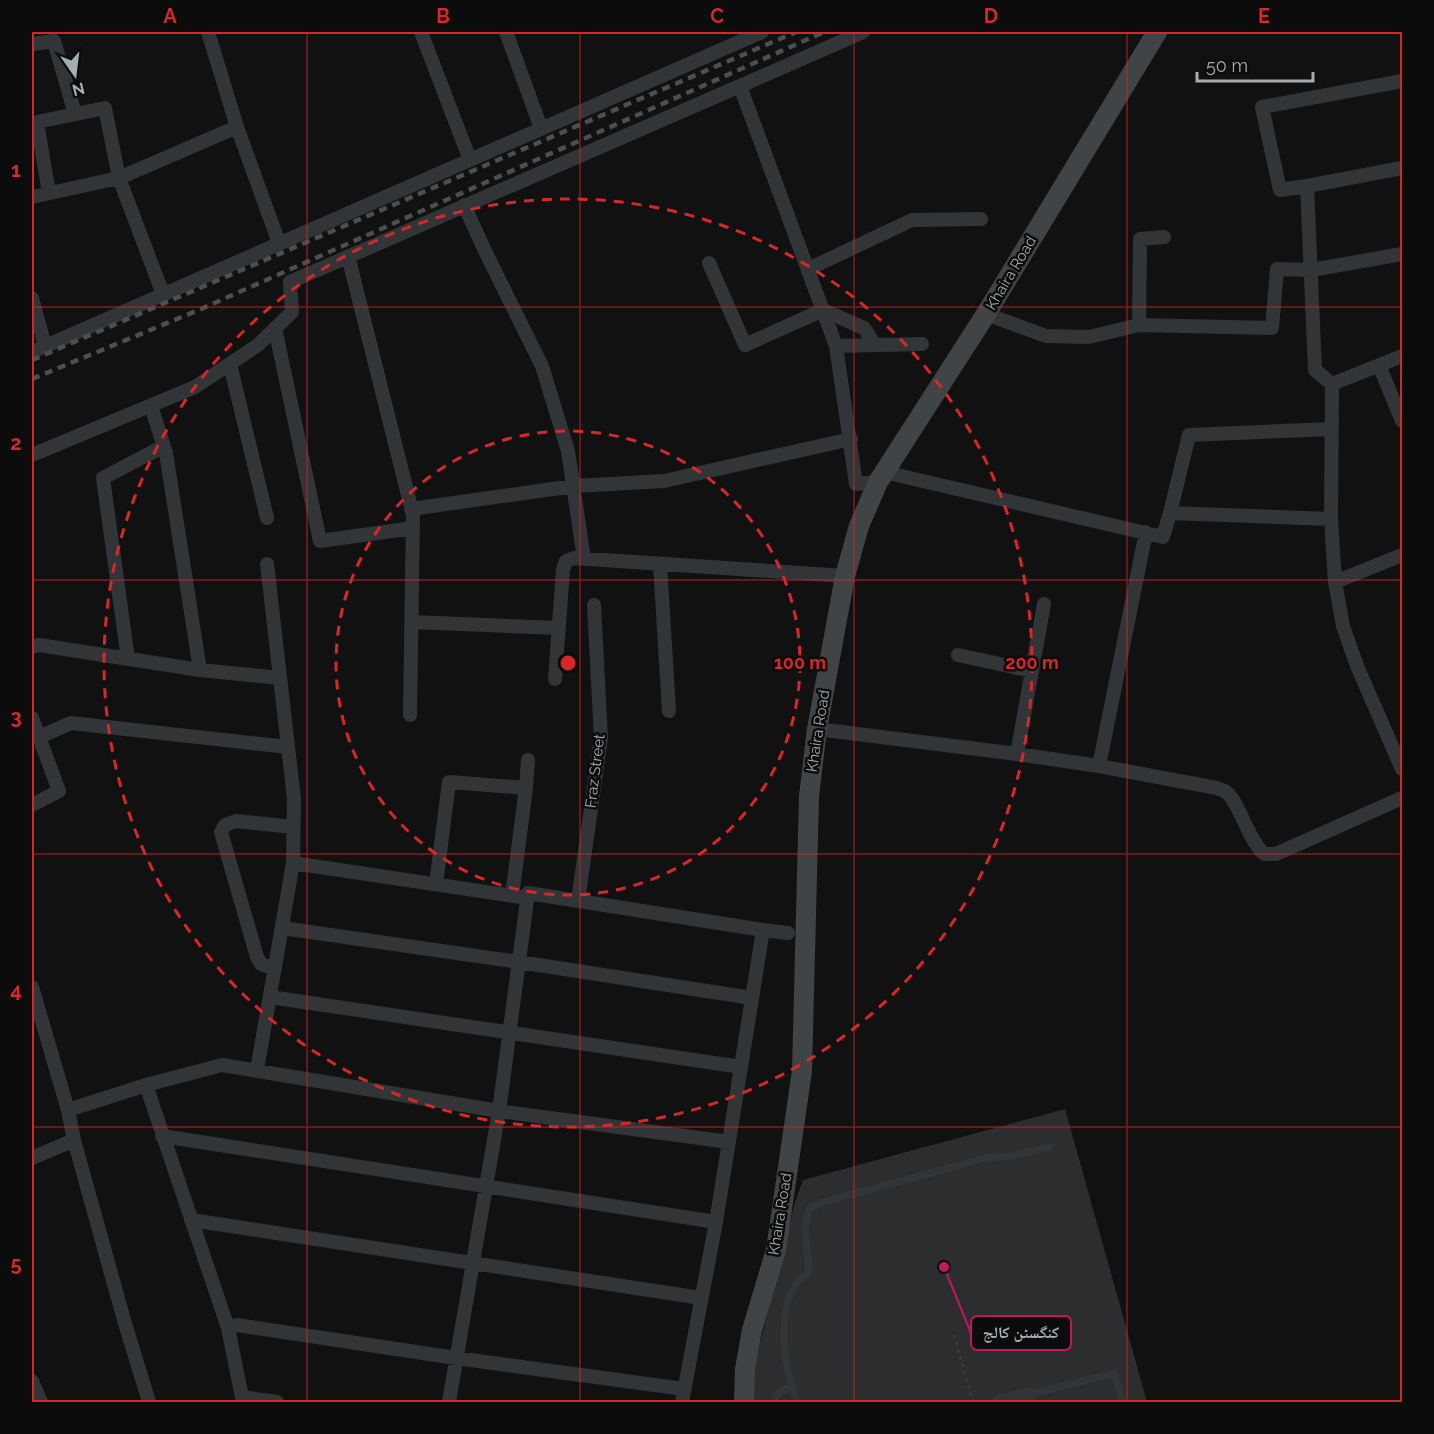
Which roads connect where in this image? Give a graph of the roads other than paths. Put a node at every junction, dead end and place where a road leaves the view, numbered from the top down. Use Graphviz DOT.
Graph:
graph roads {
  1 [pos="208,32"];
  2 [pos="421,32"];
  3 [pos="506,32"];
  4 [pos="762,32"];
  5 [pos="863,32"];
  6 [pos="1157,32"];
  7 [pos="32,44"];
  8 [pos="1402,81"];
  9 [pos="740,86"];
  10 [pos="75,114"];
  11 [pos="237,127"];
  12 [pos="541,128"];
  13 [pos="470,160"];
  14 [pos="1402,168"];
  15 [pos="119,178"];
  16 [pos="1307,186"];
  17 [pos="50,193"];
  18 [pos="32,197"];
  19 [pos="464,205"];
  20 [pos="981,219"];
  21 [pos="1164,237"];
  22 [pos="279,243"];
  23 [pos="1402,254"];
  24 [pos="348,256"];
  25 [pos="710,263"];
  26 [pos="808,269"];
  27 [pos="1311,270"];
  28 [pos="163,294"];
  29 [pos="32,298"];
  30 [pos="823,310"];
  31 [pos="986,314"];
  32 [pos="1140,325"];
  33 [pos="275,328"];
  34 [pos="922,344"];
  35 [pos="875,345"];
  36 [pos="45,346"];
  37 [pos="836,346"];
  38 [pos="32,352"];
  39 [pos="1402,356"];
  40 [pos="230,364"];
  41 [pos="1379,365"];
  42 [pos="1332,384"];
  43 [pos="151,406"];
  44 [pos="1402,421"];
  45 [pos="1331,429"];
  46 [pos="851,439"];
  47 [pos="164,446"];
  48 [pos="32,455"];
  49 [pos="881,477"];
  50 [pos="574,486"];
  51 [pos="411,509"];
  52 [pos="1170,513"];
  53 [pos="267,518"];
  54 [pos="1331,519"];
  55 [pos="413,528"];
  56 [pos="1146,532"];
  57 [pos="1402,555"];
  58 [pos="584,559"];
  59 [pos="267,564"];
  60 [pos="660,564"];
  61 [pos="845,576"];
  62 [pos="1335,582"];
  63 [pos="1044,604"];
  64 [pos="594,605"];
  65 [pos="412,622"];
  66 [pos="559,628"];
  67 [pos="32,647"];
  68 [pos="958,655"];
  69 [pos="128,659"];
  70 [pos="200,670"];
  71 [pos="1032,671"];
  72 [pos="280,678"];
  73 [pos="555,679"];
  74 [pos="669,711"];
  75 [pos="410,715"];
  76 [pos="32,718"];
  77 [pos="817,729"];
  78 [pos="39,737"];
  79 [pos="288,747"];
  80 [pos="1017,754"];
  81 [pos="528,760"];
  82 [pos="1099,766"];
  83 [pos="1402,769"];
  84 [pos="526,788"];
  85 [pos="1402,798"];
  86 [pos="32,805"];
  87 [pos="293,827"];
  88 [pos="293,863"];
  89 [pos="436,884"];
  90 [pos="512,896"];
  91 [pos="527,898"];
  92 [pos="578,901"];
  93 [pos="282,928"];
  94 [pos="763,930"];
  95 [pos="788,933"];
  96 [pos="519,962"];
  97 [pos="275,969"];
  98 [pos="32,987"];
  99 [pos="270,997"];
  100 [pos="752,998"];
  101 [pos="510,1032"];
  102 [pos="741,1067"];
  103 [pos="257,1070"];
  104 [pos="146,1084"];
  105 [pos="68,1110"];
  106 [pos="499,1111"];
  107 [pos="162,1136"];
  108 [pos="74,1140"];
  109 [pos="729,1142"];
  110 [pos="1050,1147"];
  111 [pos="32,1158"];
  112 [pos="487,1187"];
  113 [pos="191,1220"];
  114 [pos="716,1222"];
  115 [pos="471,1262"];
  116 [pos="701,1298"];
  117 [pos="228,1328"];
  118 [pos="456,1358"];
  119 [pos="32,1381"];
  120 [pos="791,1388"];
  121 [pos="1031,1394"];
  122 [pos="683,1396"];
  123 [pos="242,1400"];
  124 [pos="41,1402"];
  125 [pos="149,1402"];
  126 [pos="277,1402"];
  127 [pos="449,1402"];
  128 [pos="744,1402"];
  129 [pos="775,1402"];
  130 [pos="797,1402"];
  131 [pos="999,1402"];
  132 [pos="1122,1402"];
  1 -- 11 [label="street"];
  2 -- 13 [label="street"];
  3 -- 12 [label="street"];
  4 -- 12 [label="street"];
  5 -- 9 [label="street"];
  6 -- 31 [label="street, Khaira Road"];
  7 -- 10 [label="street"];
  8 -- 16 [label="street"];
  9 -- 19 [label="street"];
  9 -- 26 [label="street"];
  10 -- 15 [label="street"];
  10 -- 17 [label="street"];
  11 -- 15 [label="street"];
  11 -- 22 [label="street"];
  12 -- 13 [label="street"];
  13 -- 22 [label="street"];
  14 -- 16 [label="street"];
  15 -- 17 [label="street"];
  15 -- 28 [label="street"];
  16 -- 27 [label="street"];
  17 -- 18 [label="street"];
  19 -- 24 [label="street"];
  19 -- 50 [label="street"];
  20 -- 26 [label="street"];
  21 -- 32 [label="street"];
  22 -- 28 [label="street"];
  23 -- 27 [label="street"];
  24 -- 33 [label="street"];
  24 -- 51 [label="street"];
  25 -- 30 [label="street"];
  26 -- 30 [label="street"];
  27 -- 32 [label="street"];
  27 -- 42 [label="street"];
  28 -- 36 [label="street"];
  29 -- 36 [label="street"];
  30 -- 35 [label="street"];
  30 -- 37 [label="street"];
  31 -- 32 [label="street"];
  31 -- 49 [label="street, Khaira Road"];
  33 -- 40 [label="street"];
  33 -- 55 [label="street"];
  34 -- 35 [label="street"];
  35 -- 37 [label="street"];
  36 -- 38 [label="street"];
  37 -- 46 [label="street"];
  39 -- 41 [label="street"];
  40 -- 43 [label="street"];
  40 -- 53 [label="street"];
  41 -- 42 [label="street"];
  41 -- 44 [label="street"];
  42 -- 45 [label="street"];
  43 -- 47 [label="street"];
  43 -- 48 [label="street"];
  45 -- 52 [label="street"];
  45 -- 54 [label="street"];
  46 -- 49 [label="street"];
  46 -- 50 [label="street"];
  47 -- 69 [label="street"];
  47 -- 70 [label="street"];
  49 -- 56 [label="street"];
  49 -- 61 [label="street, Khaira Road"];
  50 -- 51 [label="street"];
  50 -- 58 [label="street"];
  51 -- 55 [label="street"];
  52 -- 54 [label="street"];
  52 -- 56 [label="street"];
  54 -- 62 [label="street"];
  55 -- 65 [label="street"];
  56 -- 82 [label="street"];
  57 -- 62 [label="street"];
  58 -- 60 [label="street"];
  58 -- 66 [label="street"];
  59 -- 72 [label="street"];
  60 -- 61 [label="street"];
  60 -- 74 [label="street"];
  61 -- 77 [label="street, Khaira Road"];
  62 -- 83 [label="street"];
  63 -- 71 [label="street"];
  64 -- 92 [label="street, Fraz Street"];
  65 -- 66 [label="street"];
  65 -- 75 [label="street"];
  66 -- 73 [label="street"];
  67 -- 69 [label="street"];
  68 -- 71 [label="street"];
  69 -- 70 [label="street"];
  70 -- 72 [label="street"];
  71 -- 80 [label="street"];
  72 -- 79 [label="street"];
  76 -- 78 [label="street"];
  77 -- 80 [label="street"];
  77 -- 128 [label="street, Khaira Road"];
  78 -- 79 [label="street"];
  78 -- 86 [label="street"];
  79 -- 87 [label="street"];
  80 -- 82 [label="street"];
  81 -- 84 [label="street"];
  82 -- 85 [label="street"];
  84 -- 89 [label="street"];
  84 -- 90 [label="street"];
  87 -- 88 [label="street"];
  87 -- 97 [label="street"];
  88 -- 89 [label="street"];
  88 -- 93 [label="street"];
  89 -- 90 [label="street"];
  90 -- 91 [label="street"];
  91 -- 92 [label="street"];
  91 -- 96 [label="street"];
  92 -- 94 [label="street"];
  93 -- 96 [label="street"];
  93 -- 97 [label="street"];
  94 -- 95 [label="street"];
  94 -- 100 [label="street"];
  96 -- 100 [label="street"];
  96 -- 101 [label="street"];
  97 -- 99 [label="street"];
  98 -- 105 [label="street"];
  99 -- 101 [label="street"];
  99 -- 103 [label="street"];
  100 -- 102 [label="street"];
  101 -- 102 [label="street"];
  101 -- 106 [label="street"];
  102 -- 109 [label="street"];
  103 -- 104 [label="street"];
  103 -- 106 [label="street"];
  104 -- 105 [label="street"];
  104 -- 107 [label="street"];
  105 -- 108 [label="street"];
  106 -- 109 [label="street"];
  106 -- 112 [label="street"];
  107 -- 112 [label="street"];
  107 -- 113 [label="street"];
  108 -- 111 [label="street"];
  108 -- 125 [label="street"];
  109 -- 114 [label="street"];
  110 -- 120 [label="lane"];
  112 -- 114 [label="street"];
  112 -- 115 [label="street"];
  113 -- 115 [label="street"];
  113 -- 117 [label="street"];
  114 -- 116 [label="street"];
  115 -- 116 [label="street"];
  115 -- 118 [label="street"];
  116 -- 122 [label="street"];
  117 -- 118 [label="street"];
  117 -- 123 [label="street"];
  118 -- 122 [label="street"];
  118 -- 127 [label="street"];
  119 -- 124 [label="street"];
  120 -- 129 [label="lane"];
  120 -- 130 [label="lane"];
  121 -- 131 [label="street"];
  121 -- 132 [label="lane"];
  123 -- 126 [label="street"];
}
